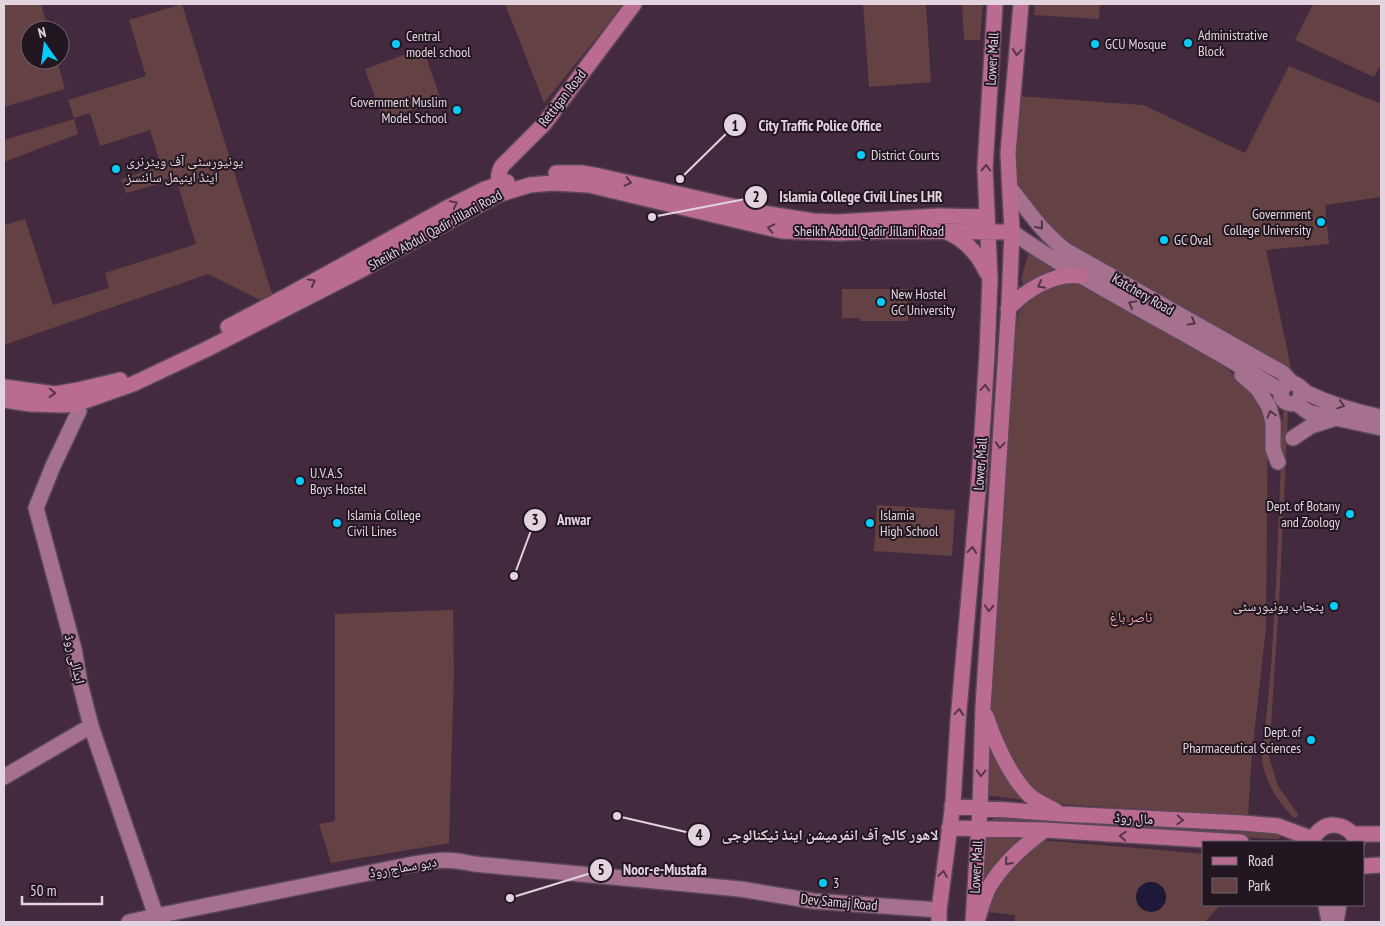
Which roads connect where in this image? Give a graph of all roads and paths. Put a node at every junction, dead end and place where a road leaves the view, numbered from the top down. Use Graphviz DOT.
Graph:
graph roads {
  1 [pos="634,4"];
  2 [pos="995,4"];
  3 [pos="1022,4"];
  4 [pos="500,188"];
  5 [pos="1010,188"];
  6 [pos="987,216"];
  7 [pos="946,231"];
  8 [pos="988,232"];
  9 [pos="1012,232"];
  10 [pos="1081,276"];
  11 [pos="990,279"];
  12 [pos="1008,309"];
  13 [pos="1220,354"];
  14 [pos="4,387"];
  15 [pos="1292,392"];
  16 [pos="4,400"];
  17 [pos="76,404"];
  18 [pos="1381,417"];
  19 [pos="1337,418"];
  20 [pos="1381,428"];
  21 [pos="1293,438"];
  22 [pos="1278,462"];
  23 [pos="983,707"];
  24 [pos="91,726"];
  25 [pos="4,777"];
  26 [pos="952,806"];
  27 [pos="980,808"];
  28 [pos="1062,814"];
  29 [pos="949,828"];
  30 [pos="978,829"];
  31 [pos="1045,830"];
  32 [pos="1381,834"];
  33 [pos="1355,838"];
  34 [pos="1225,841"];
  35 [pos="1312,841"];
  36 [pos="1381,865"];
  37 [pos="1365,866"];
  38 [pos="740,889"];
  39 [pos="1326,906"];
  40 [pos="1339,906"];
  41 [pos="156,916"];
  42 [pos="939,916"];
  43 [pos="129,922"];
  44 [pos="974,922"];
  45 [pos="1329,922"];
  46 [pos="1336,922"];
  1 -- 4 [label="main road, Rettigan Road"];
  6 -- 2 [label="main road, Lower Mall, one-way"];
  3 -- 5 [label="main road, Lower Mall, one-way"];
  4 -- 6 [label="main road, Sheikh Abdul Qadir Jillani Road, one-way"];
  7 -- 4 [label="main road, Sheikh Abdul Qadir Jillani Road, one-way"];
  14 -- 4 [label="main road, Sheikh Abdul Qadir Jillani Road, one-way"];
  4 -- 17 [label="main road, Sheikh Abdul Qadir Jillani Road"];
  5 -- 9 [label="main road, Lower Mall"];
  5 -- 15 [label="main road, Katchery Road, one-way"];
  6 -- 8 [label="main road, Lower Mall"];
  6 -- 9 [label="main road"];
  7 -- 8 [label="main road, Sheikh Abdul Qadir Jillani Road"];
  7 -- 11 [label="main road"];
  8 -- 9 [label="main road, Sheikh Abdul Qadir Jillani Road"];
  8 -- 11 [label="main road, Lower Mall"];
  9 -- 10 [label="main road, Katchery Road"];
  9 -- 12 [label="main road, Lower Mall"];
  10 -- 12 [label="main road, one-way"];
  13 -- 10 [label="main road, Katchery Road, one-way"];
  26 -- 11 [label="main road, Lower Mall, one-way"];
  12 -- 23 [label="main road, Lower Mall, one-way"];
  13 -- 15 [label="main road, Katchery Road"];
  22 -- 13 [label="main road, one-way"];
  15 -- 18 [label="main road, one-way"];
  15 -- 19 [label="main road, Katchery Road"];
  16 -- 17 [label="main road, Sheikh Abdul Qadir Jillani Road"];
  17 -- 24 [label="main road, ابدالی روڈ"];
  19 -- 20 [label="main road, Katchery Road"];
  19 -- 21 [label="main road"];
  23 -- 27 [label="main road, Lower Mall, one-way"];
  23 -- 28 [label="main road"];
  24 -- 25 [label="main road"];
  24 -- 41 [label="main road, ابدالی روڈ"];
  26 -- 27 [label="main road, مال روڈ"];
  26 -- 29 [label="main road, Lower Mall"];
  27 -- 28 [label="main road, مال روڈ"];
  27 -- 30 [label="main road, Lower Mall"];
  28 -- 35 [label="main road, مال روڈ, one-way"];
  29 -- 30 [label="main road, مال روڈ"];
  42 -- 29 [label="main road, Lower Mall, one-way"];
  30 -- 31 [label="main road, مال روڈ"];
  30 -- 44 [label="main road, Lower Mall"];
  34 -- 31 [label="main road, مال روڈ, one-way"];
  31 -- 44 [label="main road, one-way"];
  32 -- 33 [label="main road"];
  33 -- 35 [label="main road"];
  36 -- 37 [label="main road"];
  38 -- 41 [label="main road, دیو سماج روڈ"];
  38 -- 42 [label="main road, Dev Samaj Road"];
  39 -- 45 [label="main road"];
  40 -- 46 [label="main road"];
  41 -- 43 [label="main road, دیو سماج روڈ"];
}
